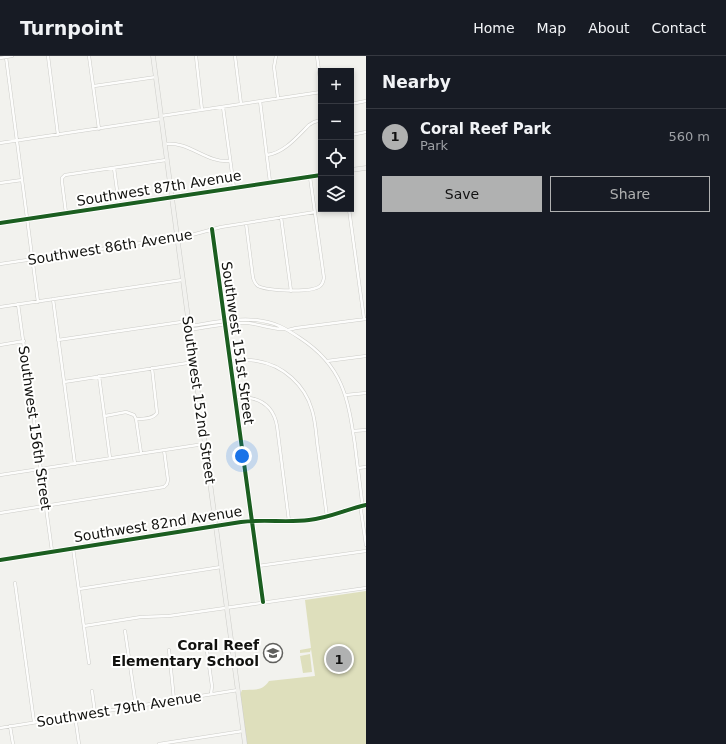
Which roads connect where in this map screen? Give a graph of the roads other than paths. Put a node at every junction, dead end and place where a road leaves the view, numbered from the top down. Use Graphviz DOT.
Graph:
graph roads {
  1 [pos="12,56"];
  2 [pos="48,56"];
  3 [pos="89,56"];
  4 [pos="153,56"];
  5 [pos="196,56"];
  6 [pos="235,56"];
  7 [pos="276,56"];
  8 [pos="317,56"];
  9 [pos="6,57"];
  10 [pos="0,58"];
  11 [pos="319,68"];
  12 [pos="156,77"];
  13 [pos="94,86"];
  14 [pos="318,92"];
  15 [pos="278,98"];
  16 [pos="260,101"];
  17 [pos="366,101"];
  18 [pos="354,103"];
  19 [pos="241,104"];
  20 [pos="224,107"];
  21 [pos="202,110"];
  22 [pos="161,118"];
  23 [pos="318,121"];
  24 [pos="99,129"];
  25 [pos="366,132"];
  26 [pos="354,134"];
  27 [pos="58,135"];
  28 [pos="17,141"];
  29 [pos="0,144"];
  30 [pos="164,144"];
  31 [pos="267,155"];
  32 [pos="166,160"];
  33 [pos="230,161"];
  34 [pos="114,168"];
  35 [pos="366,168"];
  36 [pos="354,170"];
  37 [pos="318,175"];
  38 [pos="310,176"];
  39 [pos="22,180"];
  40 [pos="270,182"];
  41 [pos="0,183"];
  42 [pos="234,188"];
  43 [pos="171,197"];
  44 [pos="119,205"];
  45 [pos="315,212"];
  46 [pos="349,212"];
  47 [pos="66,213"];
  48 [pos="281,218"];
  49 [pos="27,219"];
  50 [pos="0,223"];
  51 [pos="246,223"];
  52 [pos="212,229"];
  53 [pos="177,238"];
  54 [pos="33,259"];
  55 [pos="0,264"];
  56 [pos="182,280"];
  57 [pos="291,291"];
  58 [pos="53,299"];
  59 [pos="38,302"];
  60 [pos="18,304"];
  61 [pos="0,307"];
  62 [pos="365,319"];
  63 [pos="188,320"];
  64 [pos="224,322"];
  65 [pos="225,325"];
  66 [pos="189,328"];
  67 [pos="285,329"];
  68 [pos="288,330"];
  69 [pos="58,340"];
  70 [pos="24,341"];
  71 [pos="0,345"];
  72 [pos="366,356"];
  73 [pos="230,361"];
  74 [pos="327,361"];
  75 [pos="194,362"];
  76 [pos="152,368"];
  77 [pos="99,376"];
  78 [pos="64,382"];
  79 [pos="366,393"];
  80 [pos="346,396"];
  81 [pos="235,397"];
  82 [pos="105,416"];
  83 [pos="136,419"];
  84 [pos="366,430"];
  85 [pos="353,431"];
  86 [pos="205,444"];
  87 [pos="164,450"];
  88 [pos="140,454"];
  89 [pos="110,458"];
  90 [pos="75,464"];
  91 [pos="366,467"];
  92 [pos="358,468"];
  93 [pos="41,469"];
  94 [pos="0,476"];
  95 [pos="46,506"];
  96 [pos="364,506"];
  97 [pos="0,513"];
  98 [pos="327,517"];
  99 [pos="252,521"];
  100 [pos="289,521"];
  101 [pos="216,526"];
  102 [pos="366,545"];
  103 [pos="73,548"];
  104 [pos="52,551"];
  105 [pos="366,551"];
  106 [pos="0,560"];
  107 [pos="258,566"];
  108 [pos="221,567"];
  109 [pos="15,583"];
  110 [pos="366,588"];
  111 [pos="79,589"];
  112 [pos="264,602"];
  113 [pos="227,607"];
  114 [pos="84,626"];
  115 [pos="125,631"];
  116 [pos="206,644"];
  117 [pos="169,650"];
  118 [pos="89,663"];
  119 [pos="238,690"];
  120 [pos="92,691"];
  121 [pos="213,694"];
  122 [pos="175,700"];
  123 [pos="136,706"];
  124 [pos="94,713"];
  125 [pos="75,716"];
  126 [pos="34,722"];
  127 [pos="10,726"];
  128 [pos="0,728"];
  129 [pos="243,731"];
  130 [pos="13,744"];
  131 [pos="79,744"];
  132 [pos="159,744"];
  133 [pos="245,744"];
  1 -- 9 [label="street"];
  2 -- 27 [label="street"];
  3 -- 13 [label="street"];
  4 -- 12 [label="street, Southwest 152nd Street"];
  5 -- 21 [label="street"];
  6 -- 19 [label="street"];
  7 -- 15 [label="street"];
  8 -- 11 [label="street"];
  9 -- 10 [label="street"];
  9 -- 28 [label="street"];
  12 -- 13 [label="street"];
  12 -- 22 [label="street, Southwest 152nd Street"];
  13 -- 24 [label="street"];
  14 -- 15 [label="street"];
  15 -- 16 [label="street"];
  16 -- 19 [label="street"];
  16 -- 31 [label="street"];
  17 -- 18 [label="street"];
  19 -- 20 [label="street"];
  20 -- 21 [label="street"];
  20 -- 33 [label="street"];
  21 -- 22 [label="street"];
  22 -- 24 [label="street"];
  22 -- 30 [label="street, Southwest 152nd Street"];
  23 -- 31 [label="street"];
  24 -- 27 [label="street"];
  25 -- 26 [label="street"];
  27 -- 28 [label="street"];
  28 -- 29 [label="street"];
  28 -- 39 [label="street"];
  30 -- 32 [label="street, Southwest 152nd Street"];
  30 -- 33 [label="street"];
  31 -- 40 [label="street"];
  32 -- 34 [label="street"];
  32 -- 43 [label="street, Southwest 152nd Street"];
  33 -- 42 [label="street"];
  34 -- 44 [label="street"];
  34 -- 47 [label="street"];
  35 -- 36 [label="street"];
  37 -- 38 [label="street, Southwest 87th Avenue"];
  38 -- 40 [label="street, Southwest 87th Avenue"];
  38 -- 45 [label="street"];
  39 -- 41 [label="street"];
  39 -- 49 [label="street"];
  40 -- 42 [label="street, Southwest 87th Avenue"];
  42 -- 43 [label="street, Southwest 87th Avenue"];
  43 -- 44 [label="street, Southwest 87th Avenue"];
  43 -- 53 [label="street, Southwest 152nd Street"];
  44 -- 47 [label="street, Southwest 87th Avenue"];
  45 -- 48 [label="street, Southwest 86th Avenue"];
  45 -- 57 [label="street"];
  46 -- 62 [label="street"];
  47 -- 49 [label="street, Southwest 87th Avenue"];
  48 -- 51 [label="street, Southwest 86th Avenue"];
  48 -- 57 [label="street"];
  49 -- 50 [label="street, Southwest 87th Avenue"];
  49 -- 54 [label="street"];
  51 -- 52 [label="street, Southwest 86th Avenue"];
  51 -- 57 [label="street"];
  52 -- 53 [label="street, Southwest 86th Avenue"];
  52 -- 64 [label="street, Southwest 151st Street"];
  53 -- 54 [label="street, Southwest 86th Avenue"];
  53 -- 56 [label="street, Southwest 152nd Street"];
  54 -- 55 [label="street, Southwest 86th Avenue"];
  54 -- 59 [label="street"];
  56 -- 58 [label="street"];
  56 -- 63 [label="street, Southwest 152nd Street"];
  58 -- 59 [label="street"];
  58 -- 69 [label="street"];
  59 -- 60 [label="street"];
  60 -- 61 [label="street"];
  60 -- 70 [label="street, Southwest 156th Street"];
  62 -- 68 [label="street"];
  63 -- 66 [label="street, Southwest 152nd Street"];
  63 -- 69 [label="street"];
  64 -- 65 [label="street, Southwest 151st Street"];
  64 -- 66 [label="street"];
  64 -- 67 [label="street"];
  65 -- 66 [label="street"];
  65 -- 67 [label="street"];
  65 -- 73 [label="street, Southwest 151st Street"];
  66 -- 75 [label="street, Southwest 152nd Street"];
  67 -- 68 [label="street"];
  68 -- 74 [label="street"];
  69 -- 78 [label="street"];
  70 -- 71 [label="street"];
  70 -- 93 [label="street, Southwest 156th Street"];
  72 -- 74 [label="street"];
  73 -- 81 [label="street, Southwest 151st Street"];
  73 -- 98 [label="street"];
  74 -- 80 [label="street"];
  75 -- 76 [label="street"];
  75 -- 86 [label="street, Southwest 152nd Street"];
  76 -- 77 [label="street"];
  76 -- 83 [label="street"];
  77 -- 78 [label="street"];
  77 -- 82 [label="street"];
  78 -- 90 [label="street"];
  79 -- 80 [label="street"];
  80 -- 85 [label="street"];
  81 -- 99 [label="street, Southwest 151st Street"];
  81 -- 100 [label="street"];
  82 -- 83 [label="street"];
  82 -- 89 [label="street"];
  83 -- 88 [label="street"];
  84 -- 85 [label="street"];
  85 -- 92 [label="street"];
  86 -- 87 [label="street"];
  86 -- 101 [label="street, Southwest 152nd Street"];
  87 -- 88 [label="street"];
  87 -- 95 [label="street"];
  88 -- 89 [label="street"];
  89 -- 90 [label="street"];
  90 -- 93 [label="street"];
  91 -- 92 [label="street"];
  92 -- 96 [label="street"];
  93 -- 94 [label="street"];
  93 -- 95 [label="street, Southwest 156th Street"];
  95 -- 97 [label="street"];
  95 -- 104 [label="street, Southwest 156th Street"];
  96 -- 98 [label="street, Southwest 82nd Avenue"];
  96 -- 102 [label="street"];
  98 -- 100 [label="street, Southwest 82nd Avenue"];
  99 -- 100 [label="street, Southwest 82nd Avenue"];
  99 -- 101 [label="street, Southwest 82nd Avenue"];
  99 -- 107 [label="street, Southwest 151st Street"];
  101 -- 103 [label="street, Southwest 82nd Avenue"];
  101 -- 108 [label="street, Southwest 152nd Street"];
  103 -- 104 [label="street, Southwest 82nd Avenue"];
  103 -- 111 [label="street"];
  104 -- 106 [label="street, Southwest 82nd Avenue"];
  105 -- 107 [label="street"];
  107 -- 112 [label="street, Southwest 151st Street"];
  108 -- 111 [label="street"];
  108 -- 113 [label="street, Southwest 152nd Street"];
  109 -- 126 [label="street"];
  110 -- 112 [label="street"];
  111 -- 114 [label="street"];
  112 -- 113 [label="street"];
  113 -- 114 [label="street"];
  113 -- 119 [label="street, Southwest 152nd Street"];
  114 -- 118 [label="street"];
  115 -- 123 [label="street"];
  116 -- 121 [label="street"];
  117 -- 122 [label="street"];
  119 -- 121 [label="street, Southwest 79th Avenue"];
  119 -- 129 [label="street, Southwest 152nd Street"];
  120 -- 124 [label="street"];
  121 -- 122 [label="street, Southwest 79th Avenue"];
  122 -- 123 [label="street, Southwest 79th Avenue"];
  123 -- 124 [label="street, Southwest 79th Avenue"];
  124 -- 125 [label="street, Southwest 79th Avenue"];
  125 -- 126 [label="street, Southwest 79th Avenue"];
  125 -- 131 [label="street"];
  126 -- 127 [label="street, Southwest 79th Avenue"];
  127 -- 128 [label="street, Southwest 79th Avenue"];
  127 -- 130 [label="street"];
  129 -- 132 [label="street"];
  129 -- 133 [label="street, Southwest 152nd Street"];
}
